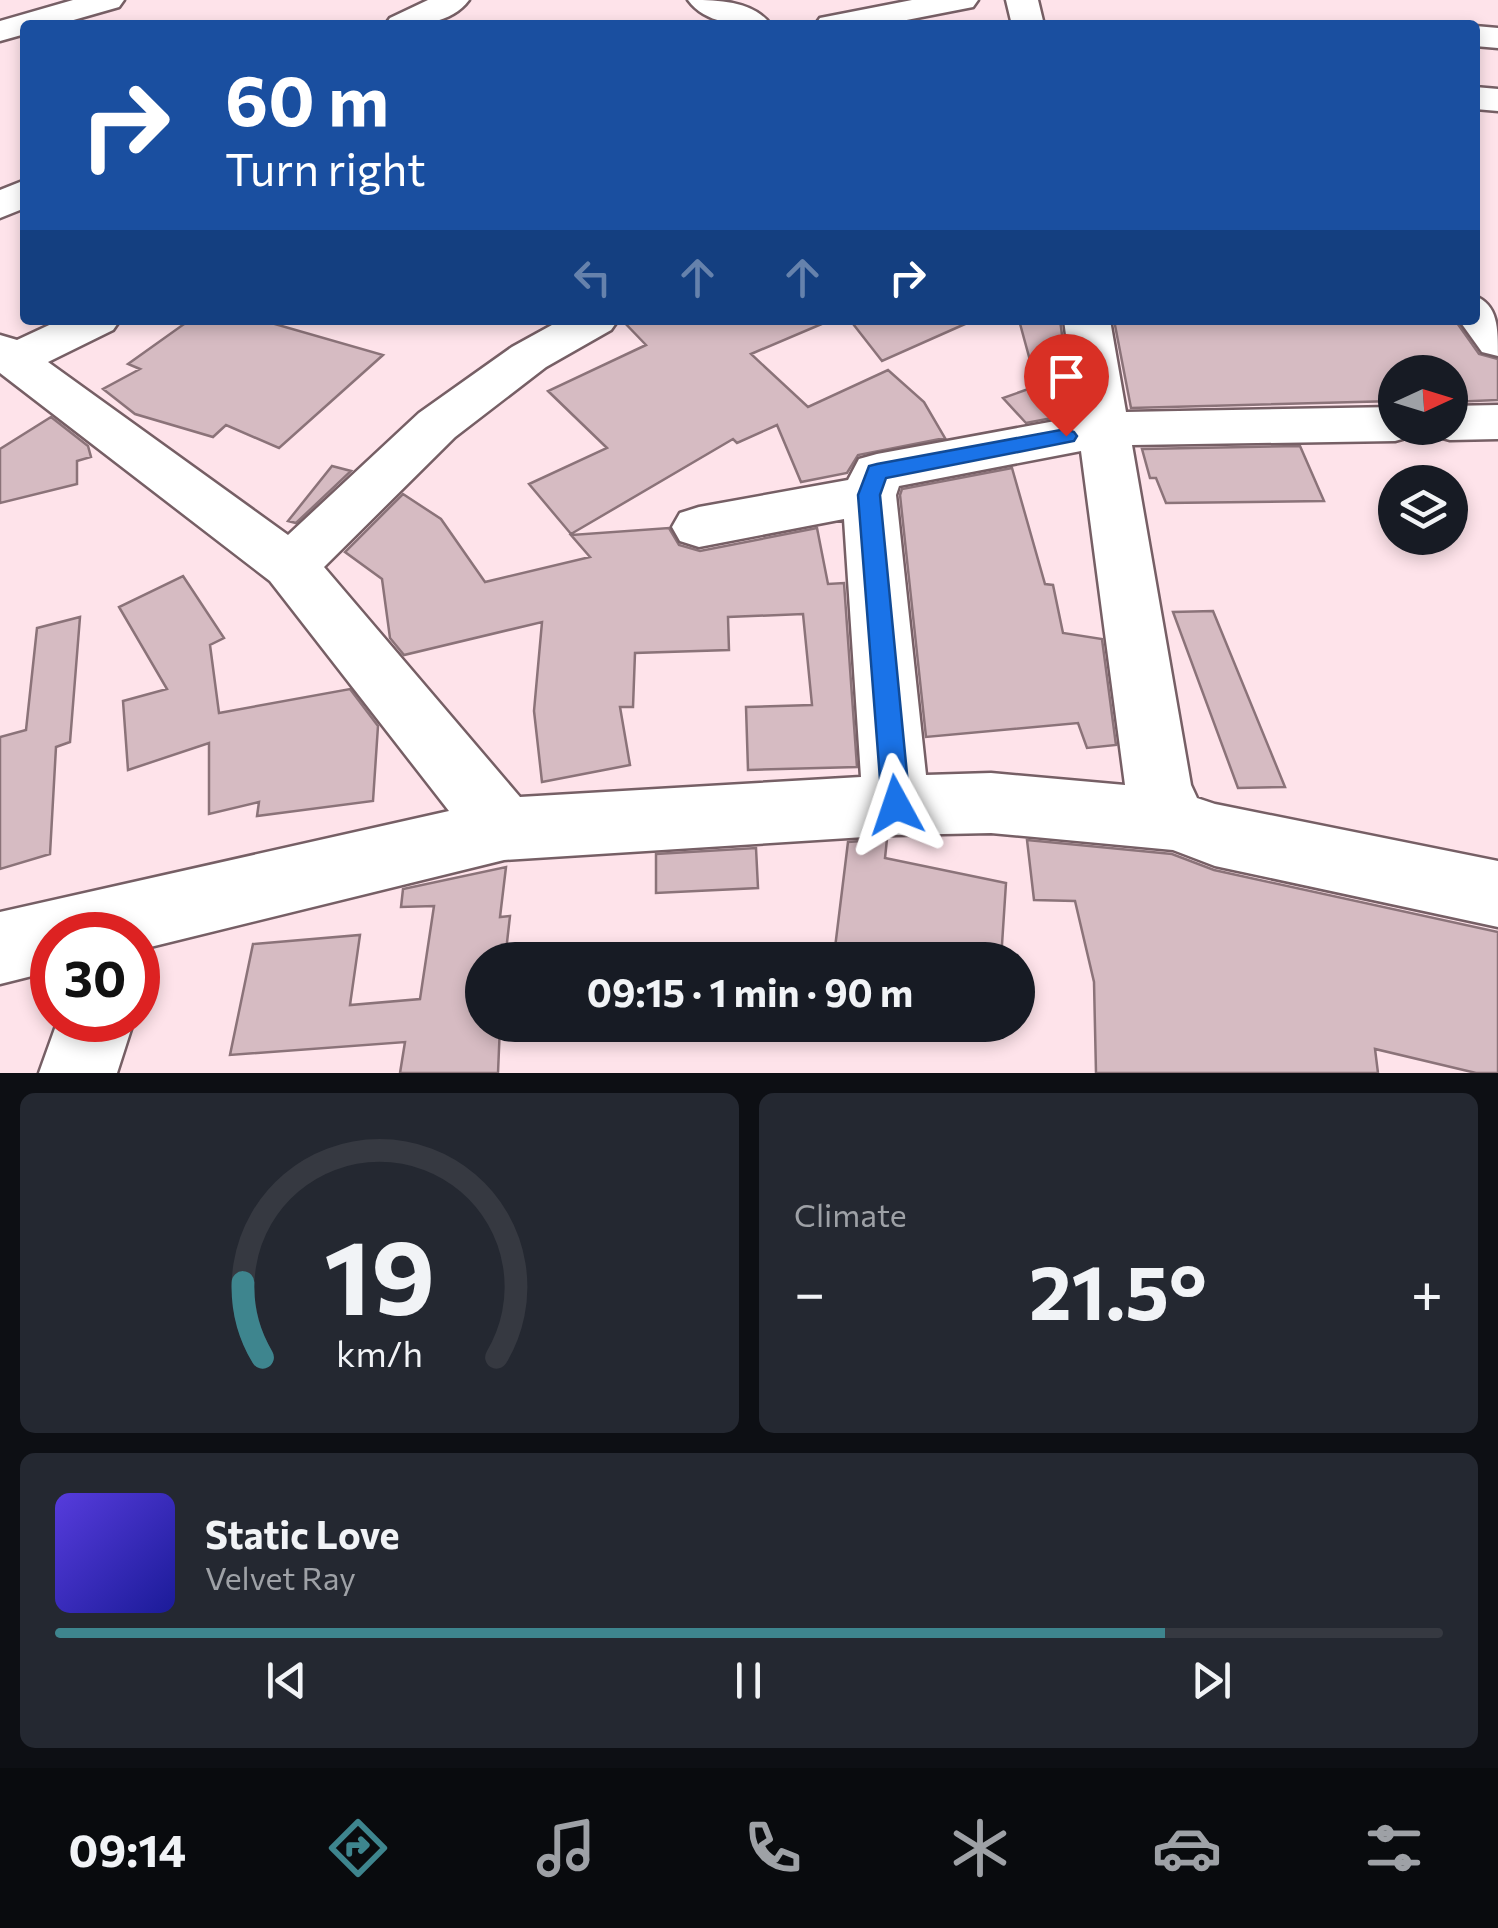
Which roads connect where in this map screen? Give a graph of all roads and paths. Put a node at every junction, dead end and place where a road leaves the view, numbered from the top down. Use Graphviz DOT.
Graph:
graph roads {
  1 [pos="453,0"];
  2 [pos="704,0"];
  3 [pos="962,0"];
  4 [pos="98,7"];
  5 [pos="45,20"];
  6 [pos="411,20"];
  7 [pos="746,20"];
  8 [pos="858,20"];
  9 [pos="1480,317"];
  10 [pos="84,325"];
  11 [pos="586,325"];
  12 [pos="1088,325"];
  13 [pos="1498,342"];
  14 [pos="8,355"];
  15 [pos="1498,422"];
  16 [pos="1468,423"];
  17 [pos="1378,424"];
  18 [pos="1106,430"];
  19 [pos="869,495"];
  20 [pos="699,526"];
  21 [pos="290,566"];
  22 [pos="896,805"];
  23 [pos="1173,820"];
  24 [pos="504,829"];
  25 [pos="1498,894"];
  26 [pos="160,917"];
  27 [pos="30,943"];
  28 [pos="0,948"];
  29 [pos="89,1042"];
  30 [pos="78,1073"];
  1 -- 6 [label="street"];
  2 -- 7 [label="street"];
  3 -- 8 [label="street"];
  4 -- 5 [label="street"];
  9 -- 13 [label="street"];
  10 -- 14 [label="street"];
  11 -- 21 [label="street"];
  12 -- 18 [label="street"];
  14 -- 21 [label="street"];
  15 -- 16 [label="street"];
  17 -- 18 [label="street"];
  18 -- 19 [label="street"];
  18 -- 23 [label="street"];
  19 -- 20 [label="street"];
  19 -- 22 [label="street"];
  21 -- 24 [label="street"];
  22 -- 23 [label="street"];
  22 -- 24 [label="street"];
  23 -- 25 [label="street"];
  24 -- 26 [label="street"];
  27 -- 28 [label="street"];
  29 -- 30 [label="street"];
}
